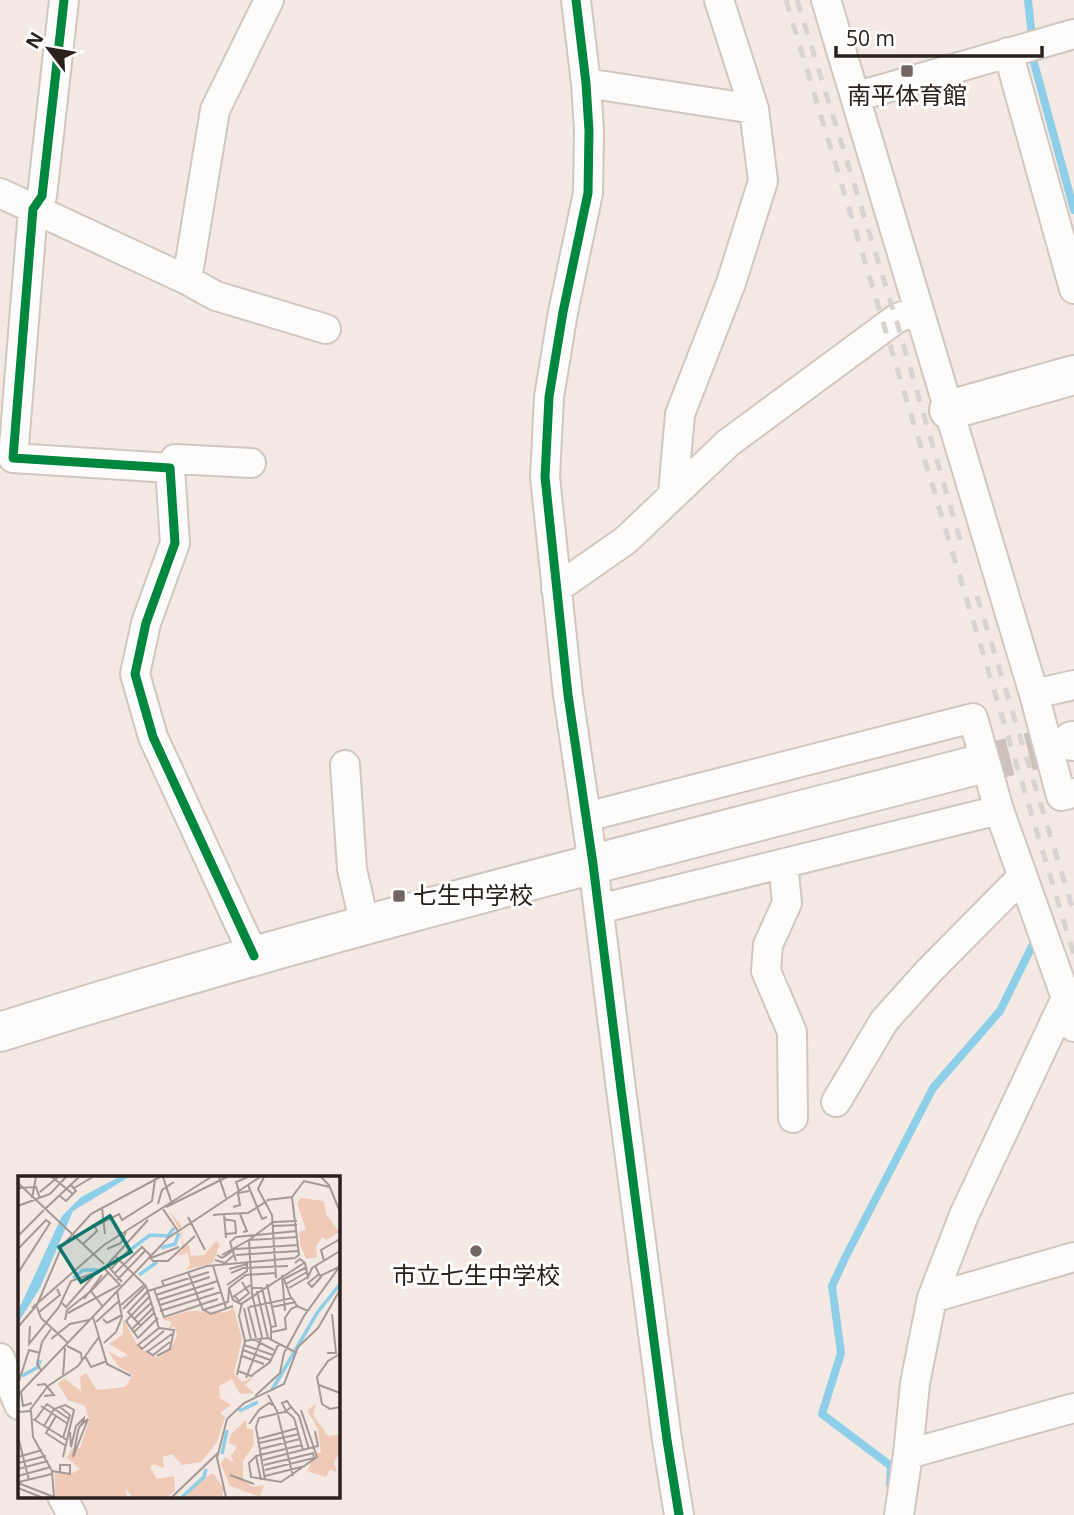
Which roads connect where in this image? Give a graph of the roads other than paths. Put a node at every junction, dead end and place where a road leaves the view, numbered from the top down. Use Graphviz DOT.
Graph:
graph roads {
  1 [pos="64,0"];
  2 [pos="269,0"];
  3 [pos="576,0"];
  4 [pos="719,0"];
  5 [pos="825,0"];
  6 [pos="1074,34"];
  7 [pos="1008,52"];
  8 [pos="586,83"];
  9 [pos="855,97"];
  10 [pos="754,108"];
  11 [pos="0,193"];
  12 [pos="33,209"];
  13 [pos="187,280"];
  14 [pos="1074,289"];
  15 [pos="918,309"];
  16 [pos="326,329"];
  17 [pos="1074,375"];
  18 [pos="949,410"];
  19 [pos="6,458"];
  20 [pos="251,463"];
  21 [pos="170,468"];
  22 [pos="673,494"];
  23 [pos="556,589"];
  24 [pos="1074,685"];
  25 [pos="1034,694"];
  26 [pos="345,765"];
  27 [pos="973,766"];
  28 [pos="1074,793"];
  29 [pos="999,810"];
  30 [pos="586,817"];
  31 [pos="593,864"];
  32 [pos="783,864"];
  33 [pos="1022,877"];
  34 [pos="598,909"];
  35 [pos="365,926"];
  36 [pos="254,956"];
  37 [pos="1066,998"];
  38 [pos="1074,1027"];
  39 [pos="0,1032"];
  40 [pos="836,1102"];
  41 [pos="793,1118"];
  42 [pos="1074,1257"];
  43 [pos="932,1298"];
  44 [pos="0,1358"];
  45 [pos="18,1403"];
  46 [pos="1074,1408"];
  47 [pos="908,1454"];
  48 [pos="63,1498"];
  49 [pos="72,1515"];
  50 [pos="679,1515"];
  51 [pos="899,1515"];
  1 -- 12 [label="street"];
  2 -- 13 [label="street"];
  3 -- 8 [label="street"];
  4 -- 10 [label="street"];
  5 -- 9 [label="street"];
  6 -- 7 [label="street"];
  7 -- 9 [label="street"];
  7 -- 14 [label="street"];
  8 -- 10 [label="street"];
  8 -- 23 [label="street"];
  9 -- 15 [label="street"];
  10 -- 22 [label="street"];
  11 -- 12 [label="street"];
  12 -- 13 [label="street"];
  12 -- 19 [label="street"];
  13 -- 16 [label="street"];
  15 -- 18 [label="street"];
  15 -- 22 [label="street"];
  17 -- 18 [label="street"];
  18 -- 25 [label="street"];
  19 -- 21 [label="street"];
  20 -- 21 [label="street"];
  21 -- 36 [label="street"];
  22 -- 23 [label="street"];
  23 -- 30 [label="street"];
  24 -- 25 [label="street"];
  25 -- 28 [label="street"];
  26 -- 35 [label="street"];
  27 -- 31 [label="street"];
  29 -- 30 [label="street"];
  29 -- 32 [label="street"];
  29 -- 33 [label="street"];
  30 -- 31 [label="street"];
  31 -- 34 [label="street"];
  31 -- 35 [label="street"];
  32 -- 34 [label="street"];
  32 -- 41 [label="street"];
  33 -- 37 [label="street"];
  33 -- 40 [label="street"];
  34 -- 50 [label="street"];
  35 -- 36 [label="street"];
  36 -- 39 [label="street"];
  37 -- 38 [label="street"];
  37 -- 43 [label="street"];
  42 -- 43 [label="street"];
  43 -- 47 [label="street"];
  44 -- 45 [label="street"];
  46 -- 47 [label="street"];
  47 -- 51 [label="street"];
  48 -- 49 [label="street"];
}
